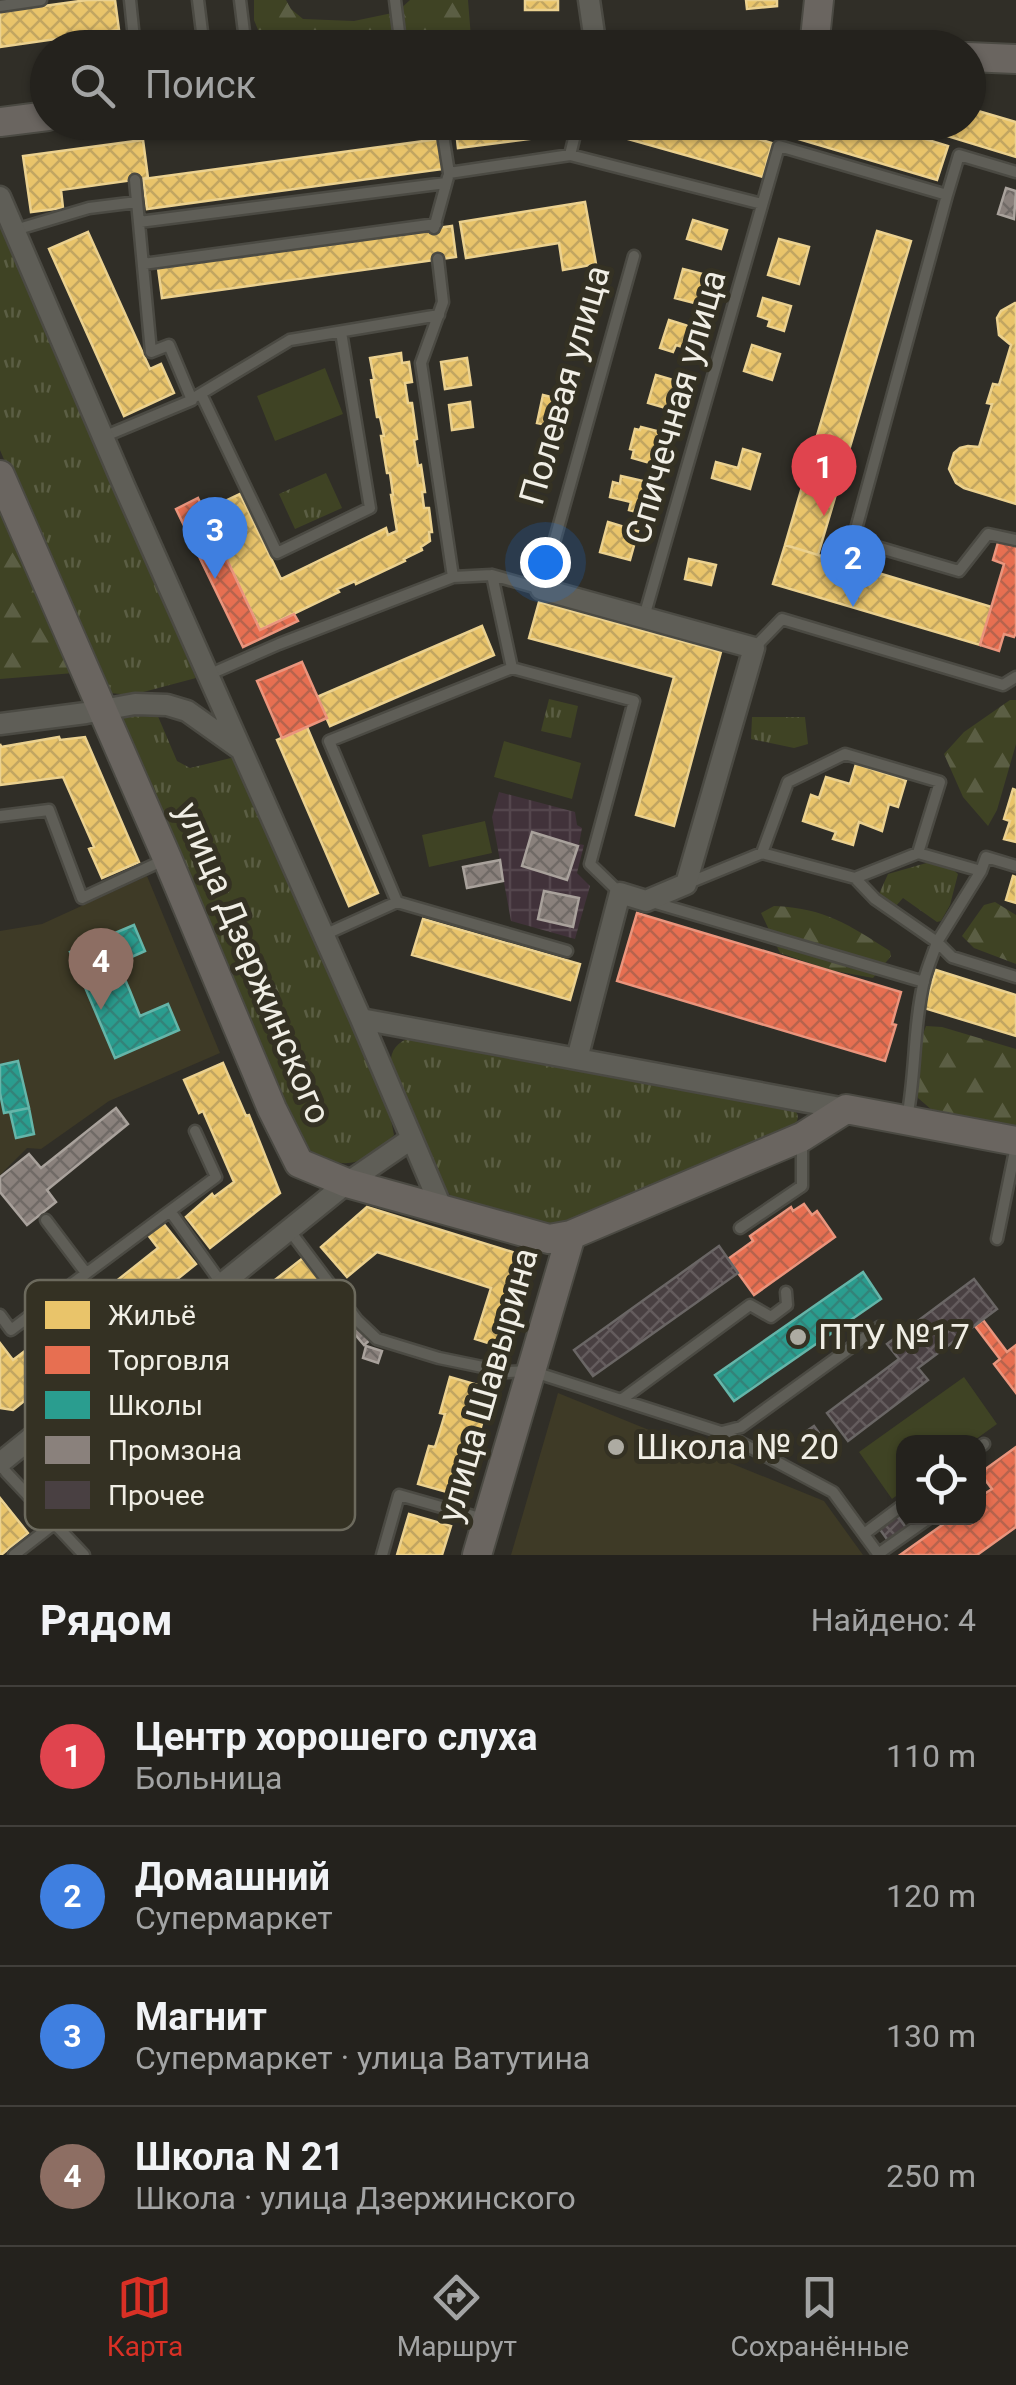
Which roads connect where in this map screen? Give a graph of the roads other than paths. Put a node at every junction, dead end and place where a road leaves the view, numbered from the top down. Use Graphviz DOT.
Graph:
graph roads {
  1 [pos="41,0"];
  2 [pos="130,0"];
  3 [pos="198,0"];
  4 [pos="240,0"];
  5 [pos="395,0"];
  6 [pos="589,0"];
  7 [pos="817,2"];
  8 [pos="0,6"];
  9 [pos="134,30"];
  10 [pos="202,30"];
  11 [pos="244,30"];
  12 [pos="399,30"];
  13 [pos="593,30"];
  14 [pos="815,30"];
  15 [pos="986,58"];
  16 [pos="1016,59"];
  17 [pos="30,118"];
  18 [pos="0,122"];
  19 [pos="443,140"];
  20 [pos="574,140"];
  21 [pos="570,155"];
  22 [pos="1016,172"];
  23 [pos="448,178"];
  24 [pos="134,180"];
  25 [pos="948,195"];
  26 [pos="0,197"];
  27 [pos="137,202"];
  28 [pos="761,208"];
  29 [pos="139,222"];
  30 [pos="15,230"];
  31 [pos="634,256"];
  32 [pos="438,259"];
  33 [pos="143,264"];
  34 [pos="438,315"];
  35 [pos="340,332"];
  36 [pos="196,397"];
  37 [pos="103,437"];
  38 [pos="0,475"];
  39 [pos="1016,540"];
  40 [pos="492,575"];
  41 [pos="453,577"];
  42 [pos="542,589"];
  43 [pos="644,617"];
  44 [pos="754,648"];
  45 [pos="512,668"];
  46 [pos="208,675"];
  47 [pos="1016,677"];
  48 [pos="102,710"];
  49 [pos="0,724"];
  50 [pos="242,750"];
  51 [pos="0,816"];
  52 [pos="762,853"];
  53 [pos="918,853"];
  54 [pos="167,858"];
  55 [pos="1016,866"];
  56 [pos="981,870"];
  57 [pos="855,878"];
  58 [pos="686,884"];
  59 [pos="620,893"];
  60 [pos="646,900"];
  61 [pos="397,902"];
  62 [pos="323,935"];
  63 [pos="937,942"];
  64 [pos="568,951"];
  65 [pos="1016,977"];
  66 [pos="924,982"];
  67 [pos="361,1018"];
  68 [pos="577,1059"];
  69 [pos="846,1109"];
  70 [pos="906,1121"];
  71 [pos="195,1131"];
  72 [pos="802,1137"];
  73 [pos="411,1139"];
  74 [pos="1016,1143"];
  75 [pos="347,1184"];
  76 [pos="441,1208"];
  77 [pos="170,1211"];
  78 [pos="46,1220"];
  79 [pos="740,1228"];
  80 [pos="289,1230"];
  81 [pos="571,1236"];
  82 [pos="997,1239"];
  83 [pos="86,1273"];
  84 [pos="77,1280"];
  85 [pos="219,1280"];
  86 [pos="227,1280"];
  87 [pos="327,1280"];
  88 [pos="786,1292"];
  89 [pos="0,1315"];
  90 [pos="355,1317"];
  91 [pos="25,1319"];
  92 [pos="879,1326"];
  93 [pos="531,1372"];
  94 [pos="620,1400"];
  95 [pos="721,1432"];
  96 [pos="25,1443"];
  97 [pos="0,1463"];
  98 [pos="25,1492"];
  99 [pos="896,1510"];
  100 [pos="488,1520"];
  101 [pos="919,1525"];
  102 [pos="45,1530"];
  103 [pos="61,1530"];
  104 [pos="864,1534"];
  105 [pos="879,1554"];
  106 [pos="14,1555"];
  107 [pos="84,1555"];
  108 [pos="382,1555"];
  109 [pos="478,1555"];
  1 -- 8 [label="lane"];
  2 -- 9 [label="lane"];
  3 -- 10 [label="lane"];
  4 -- 11 [label="lane"];
  5 -- 12 [label="lane"];
  6 -- 13 [label="street"];
  7 -- 14 [label="street"];
  15 -- 16 [label="street"];
  17 -- 18 [label="street"];
  19 -- 23 [label="lane"];
  20 -- 21 [label="lane"];
  21 -- 23 [label="lane"];
  21 -- 28 [label="lane"];
  22 -- 25 [label="lane"];
  23 -- 29 [label="lane"];
  23 -- 33 [label="lane"];
  24 -- 27 [label="lane"];
  25 -- 28 [label="lane, Спичечная улица"];
  25 -- 39 [label="lane"];
  26 -- 30 [label="street, улица Дзержинского"];
  27 -- 29 [label="lane"];
  27 -- 30 [label="lane"];
  28 -- 43 [label="lane, Спичечная улица"];
  29 -- 33 [label="lane"];
  30 -- 37 [label="street, улица Дзержинского"];
  31 -- 42 [label="lane, Полевая улица"];
  32 -- 34 [label="lane"];
  33 -- 36 [label="lane"];
  34 -- 35 [label="lane"];
  34 -- 41 [label="lane"];
  35 -- 36 [label="lane"];
  35 -- 36 [label="lane"];
  36 -- 37 [label="lane"];
  37 -- 46 [label="street, улица Дзержинского"];
  38 -- 48 [label="street, улица Дзержинского"];
  40 -- 41 [label="lane"];
  40 -- 42 [label="lane"];
  40 -- 45 [label="lane"];
  41 -- 46 [label="lane"];
  42 -- 43 [label="street"];
  43 -- 44 [label="street"];
  44 -- 47 [label="lane"];
  44 -- 58 [label="street"];
  45 -- 59 [label="lane"];
  45 -- 61 [label="lane"];
  46 -- 50 [label="street, улица Дзержинского"];
  48 -- 49 [label="street"];
  48 -- 50 [label="street"];
  48 -- 54 [label="street, улица Дзержинского"];
  50 -- 62 [label="street, улица Дзержинского"];
  51 -- 54 [label="lane"];
  52 -- 53 [label="lane"];
  52 -- 57 [label="lane"];
  52 -- 58 [label="lane"];
  53 -- 56 [label="lane"];
  53 -- 57 [label="lane"];
  54 -- 75 [label="street, улица Дзержинского"];
  55 -- 56 [label="lane"];
  56 -- 63 [label="lane"];
  57 -- 63 [label="lane"];
  58 -- 60 [label="street"];
  59 -- 60 [label="street"];
  59 -- 68 [label="street"];
  60 -- 66 [label="lane"];
  61 -- 62 [label="lane"];
  61 -- 64 [label="lane"];
  62 -- 67 [label="street, улица Дзержинского"];
  63 -- 65 [label="lane"];
  63 -- 66 [label="lane"];
  66 -- 70 [label="lane"];
  67 -- 68 [label="street"];
  67 -- 73 [label="street, улица Дзержинского"];
  68 -- 69 [label="street"];
  69 -- 70 [label="street"];
  69 -- 72 [label="street, улица Дзержинского"];
  70 -- 74 [label="street"];
  71 -- 77 [label="lane"];
  72 -- 79 [label="lane"];
  72 -- 81 [label="street, улица Дзержинского"];
  73 -- 75 [label="street"];
  73 -- 76 [label="street, улица Дзержинского"];
  74 -- 82 [label="lane"];
  75 -- 76 [label="street, улица Дзержинского"];
  75 -- 80 [label="street"];
  76 -- 81 [label="street, улица Дзержинского"];
  77 -- 83 [label="lane"];
  77 -- 85 [label="lane"];
  78 -- 83 [label="lane"];
  80 -- 86 [label="street"];
  80 -- 87 [label="lane"];
  81 -- 93 [label="street, улица Шавырина"];
  83 -- 84 [label="lane"];
  88 -- 94 [label="lane"];
  89 -- 91 [label="lane"];
  90 -- 93 [label="lane"];
  92 -- 95 [label="lane"];
  93 -- 94 [label="lane"];
  93 -- 100 [label="street, улица Шавырина"];
  94 -- 95 [label="lane"];
  95 -- 104 [label="lane"];
  96 -- 97 [label="street"];
  97 -- 98 [label="lane"];
  99 -- 104 [label="lane"];
  100 -- 108 [label="lane"];
  100 -- 109 [label="street, улица Шавырина"];
  101 -- 105 [label="lane"];
  102 -- 106 [label="lane"];
  103 -- 107 [label="lane"];
  104 -- 105 [label="lane"];
}
